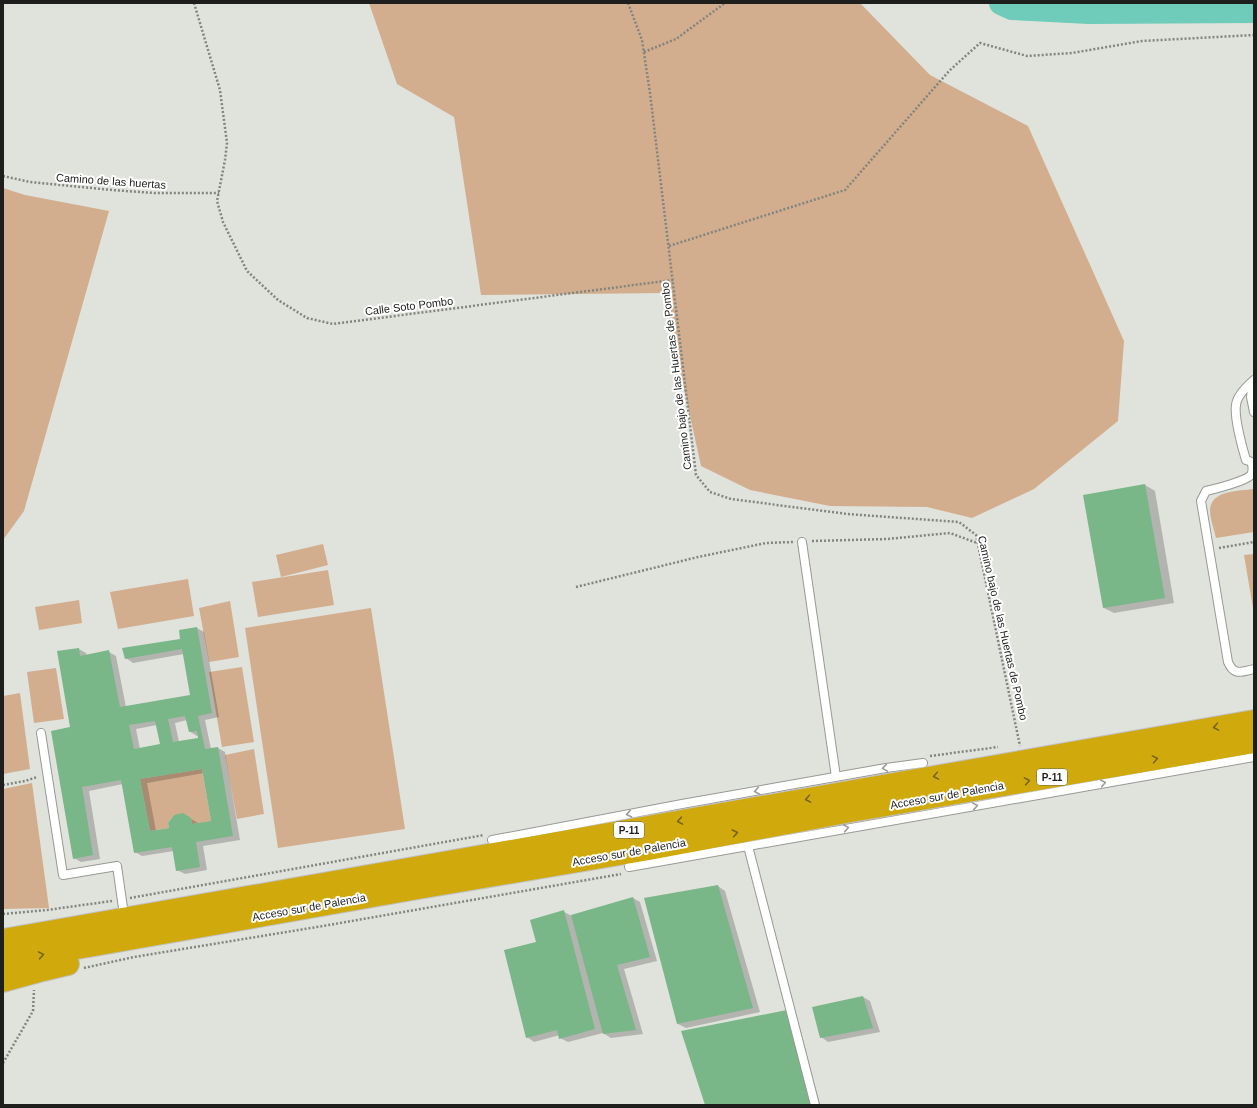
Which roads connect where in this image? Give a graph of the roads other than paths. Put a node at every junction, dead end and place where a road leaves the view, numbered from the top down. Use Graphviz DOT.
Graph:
graph roads {
  1 [pos="1254,380"];
  2 [pos="1254,412"];
  3 [pos="1253,461"];
  4 [pos="802,542"];
  5 [pos="1254,669"];
  6 [pos="1254,721"];
  7 [pos="41,733"];
  8 [pos="1254,742"];
  9 [pos="1074,752"];
  10 [pos="1254,757"];
  11 [pos="923,763"];
  12 [pos="836,777"];
  13 [pos="492,840"];
  14 [pos="748,846"];
  15 [pos="629,867"];
  16 [pos="355,878"];
  17 [pos="330,883"];
  18 [pos="418,888"];
  19 [pos="123,908"];
  20 [pos="3,925"];
  21 [pos="3,940"];
  22 [pos="3,961"];
  23 [pos="3,981"];
  24 [pos="815,1105"];
  1 -- 2 [label="lane"];
  1 -- 3 [label="lane"];
  3 -- 5 [label="lane"];
  4 -- 12 [label="lane"];
  6 -- 9 [label="highway, Acceso sur de Palencia / P-11, one-way"];
  7 -- 19 [label="lane"];
  18 -- 8 [label="highway, Acceso sur de Palencia / P-11, one-way"];
  9 -- 11 [label="highway"];
  9 -- 16 [label="highway, Acceso sur de Palencia / P-11, one-way"];
  14 -- 10 [label="lane, one-way"];
  11 -- 12 [label="lane, one-way"];
  12 -- 13 [label="lane, one-way"];
  13 -- 16 [label="highway"];
  14 -- 15 [label="lane"];
  14 -- 24 [label="lane"];
  15 -- 18 [label="highway"];
  16 -- 17 [label="highway, Acceso sur de Palencia / P-11"];
  17 -- 19 [label="highway"];
  17 -- 21 [label="highway, Acceso sur de Palencia / P-11"];
  22 -- 18 [label="highway, Acceso sur de Palencia / P-11, one-way"];
  18 -- 23 [label="highway"];
  19 -- 20 [label="highway"];
}
